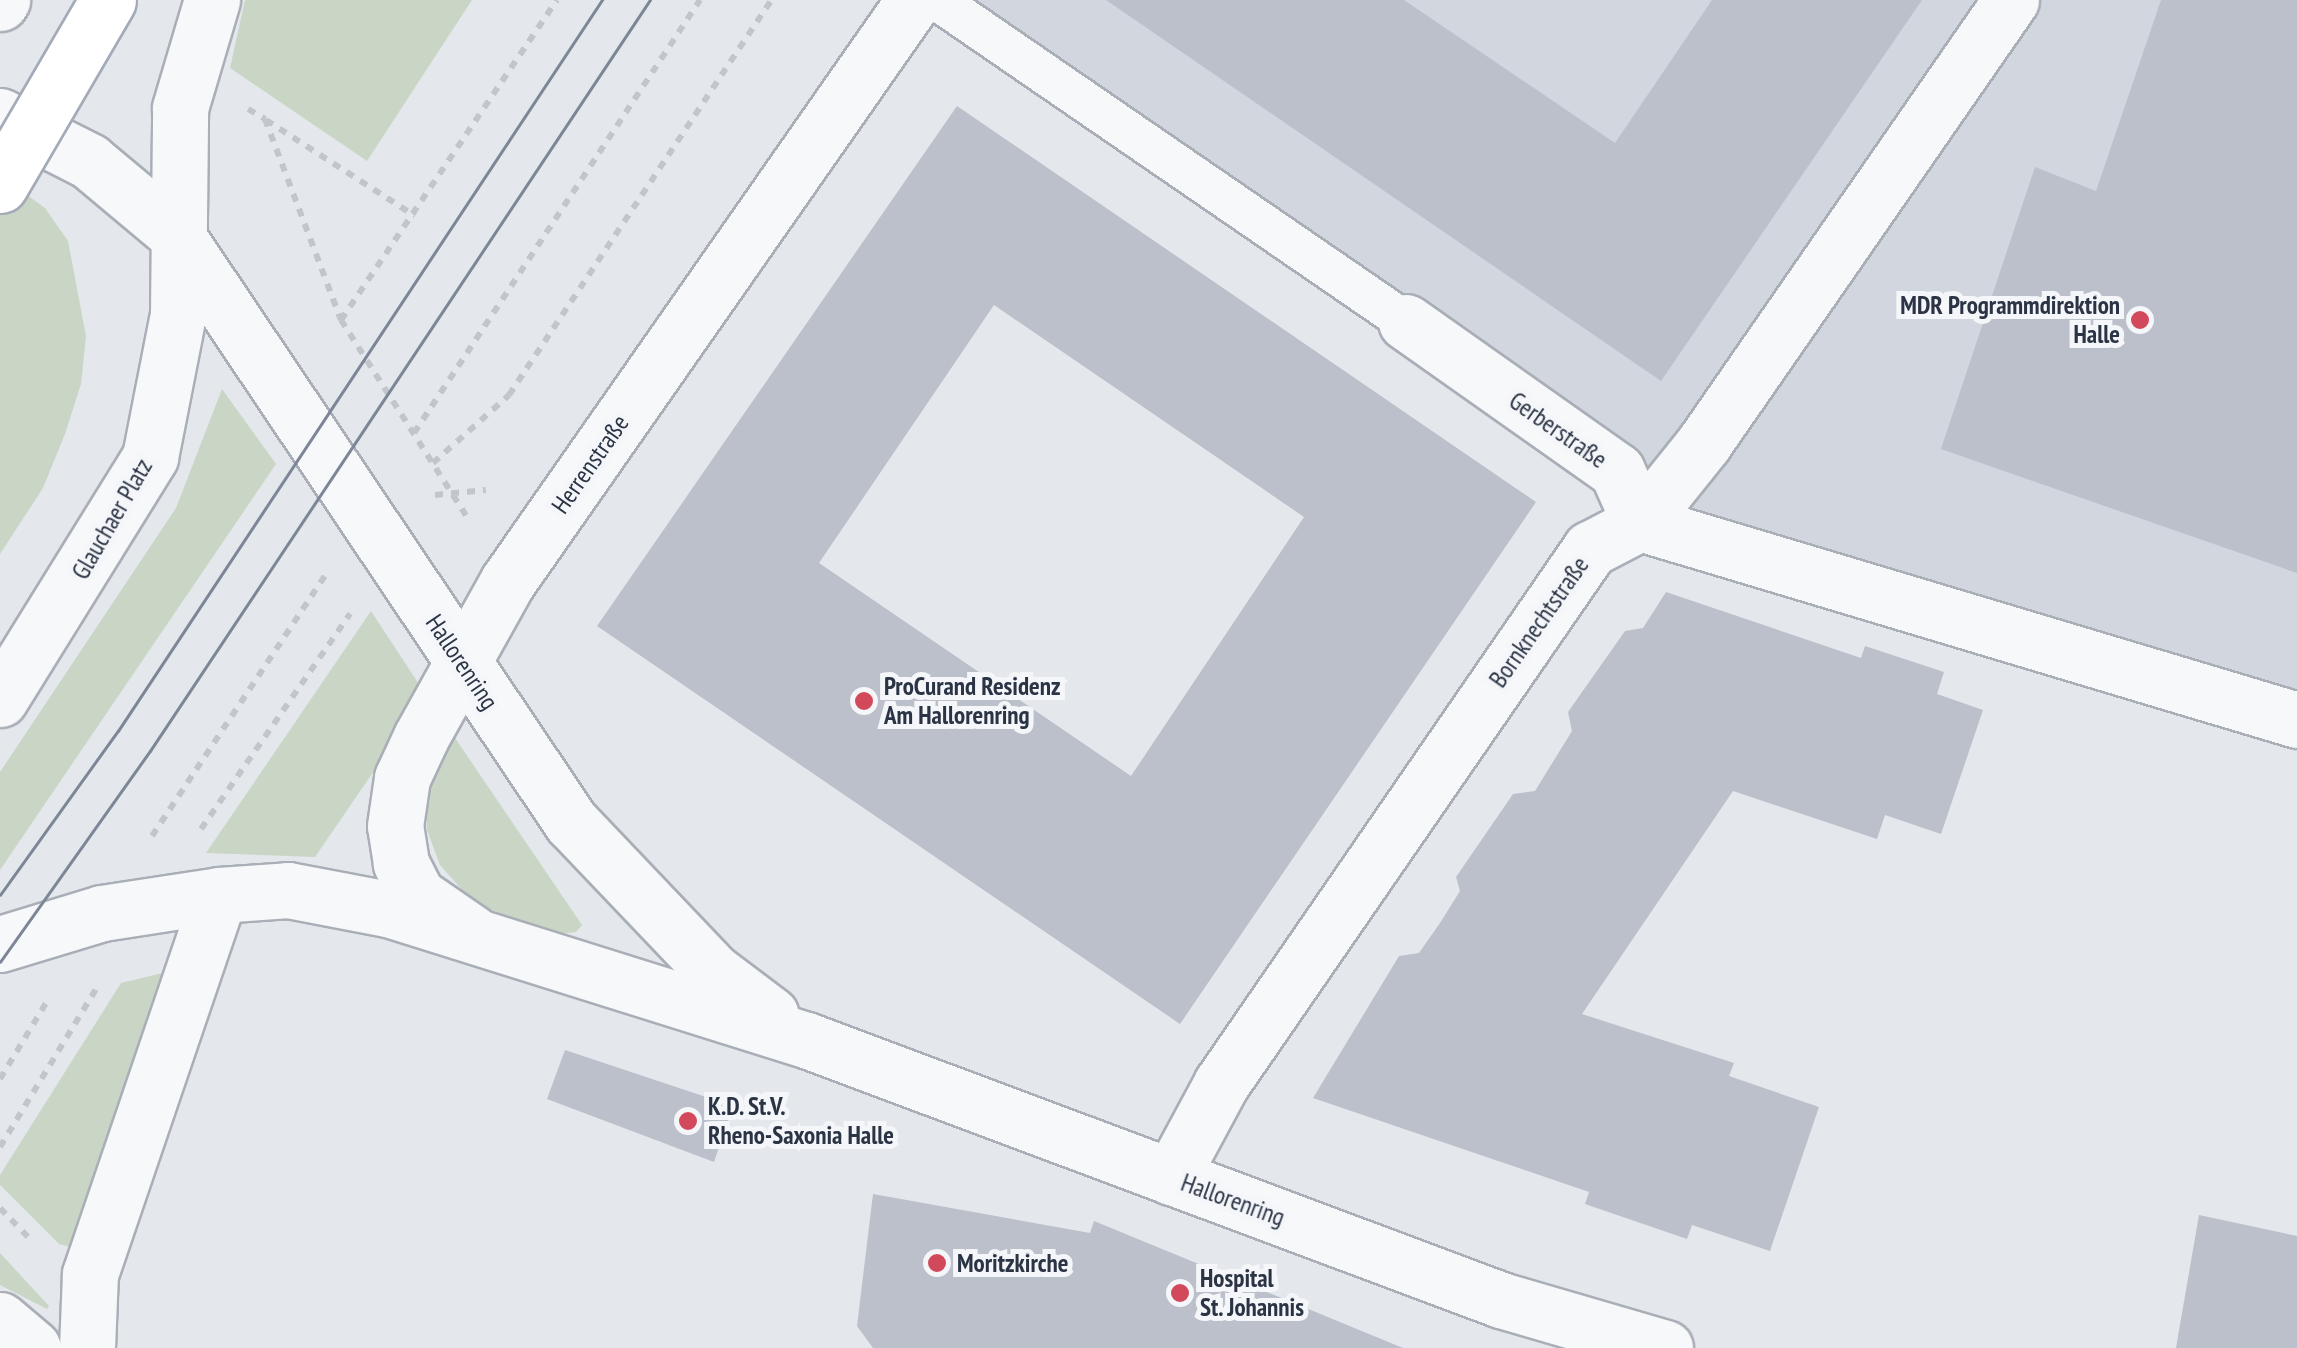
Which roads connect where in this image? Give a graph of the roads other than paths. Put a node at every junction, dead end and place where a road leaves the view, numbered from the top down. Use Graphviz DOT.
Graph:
graph roads {
  1 [pos="108,0"];
  2 [pos="212,0"];
  3 [pos="914,0"];
  4 [pos="937,0"];
  5 [pos="2011,0"];
  6 [pos="0,116"];
  7 [pos="0,185"];
  8 [pos="176,233"];
  9 [pos="1406,322"];
  10 [pos="1640,524"];
  11 [pos="460,660"];
  12 [pos="0,699"];
  13 [pos="2297,720"];
  14 [pos="219,895"];
  15 [pos="482,939"];
  16 [pos="0,944"];
  17 [pos="806,1040"];
  18 [pos="1171,1178"];
  19 [pos="0,1320"];
  20 [pos="33,1348"];
  21 [pos="87,1348"];
  22 [pos="1665,1348"];
  1 -- 7 [label="main road, bridge"];
  2 -- 8 [label="street, Glauchaer Platz"];
  3 -- 11 [label="street, Herrenstraße"];
  4 -- 9 [label="lane, Gerberstraße"];
  5 -- 10 [label="street, Bornknechtstraße"];
  6 -- 8 [label="street"];
  8 -- 11 [label="street, Hallorenring"];
  8 -- 12 [label="street, Glauchaer Platz"];
  9 -- 10 [label="street, Gerberstraße"];
  10 -- 13 [label="street"];
  10 -- 18 [label="street, Bornknechtstraße"];
  11 -- 15 [label="street, Herrenstraße"];
  11 -- 17 [label="street, Hallorenring"];
  14 -- 15 [label="street, Hallorenring"];
  14 -- 16 [label="street, Hallorenring"];
  14 -- 21 [label="street"];
  15 -- 17 [label="street, Hallorenring"];
  17 -- 18 [label="street, Hallorenring"];
  18 -- 22 [label="street, Hallorenring"];
  19 -- 20 [label="street"];
}
